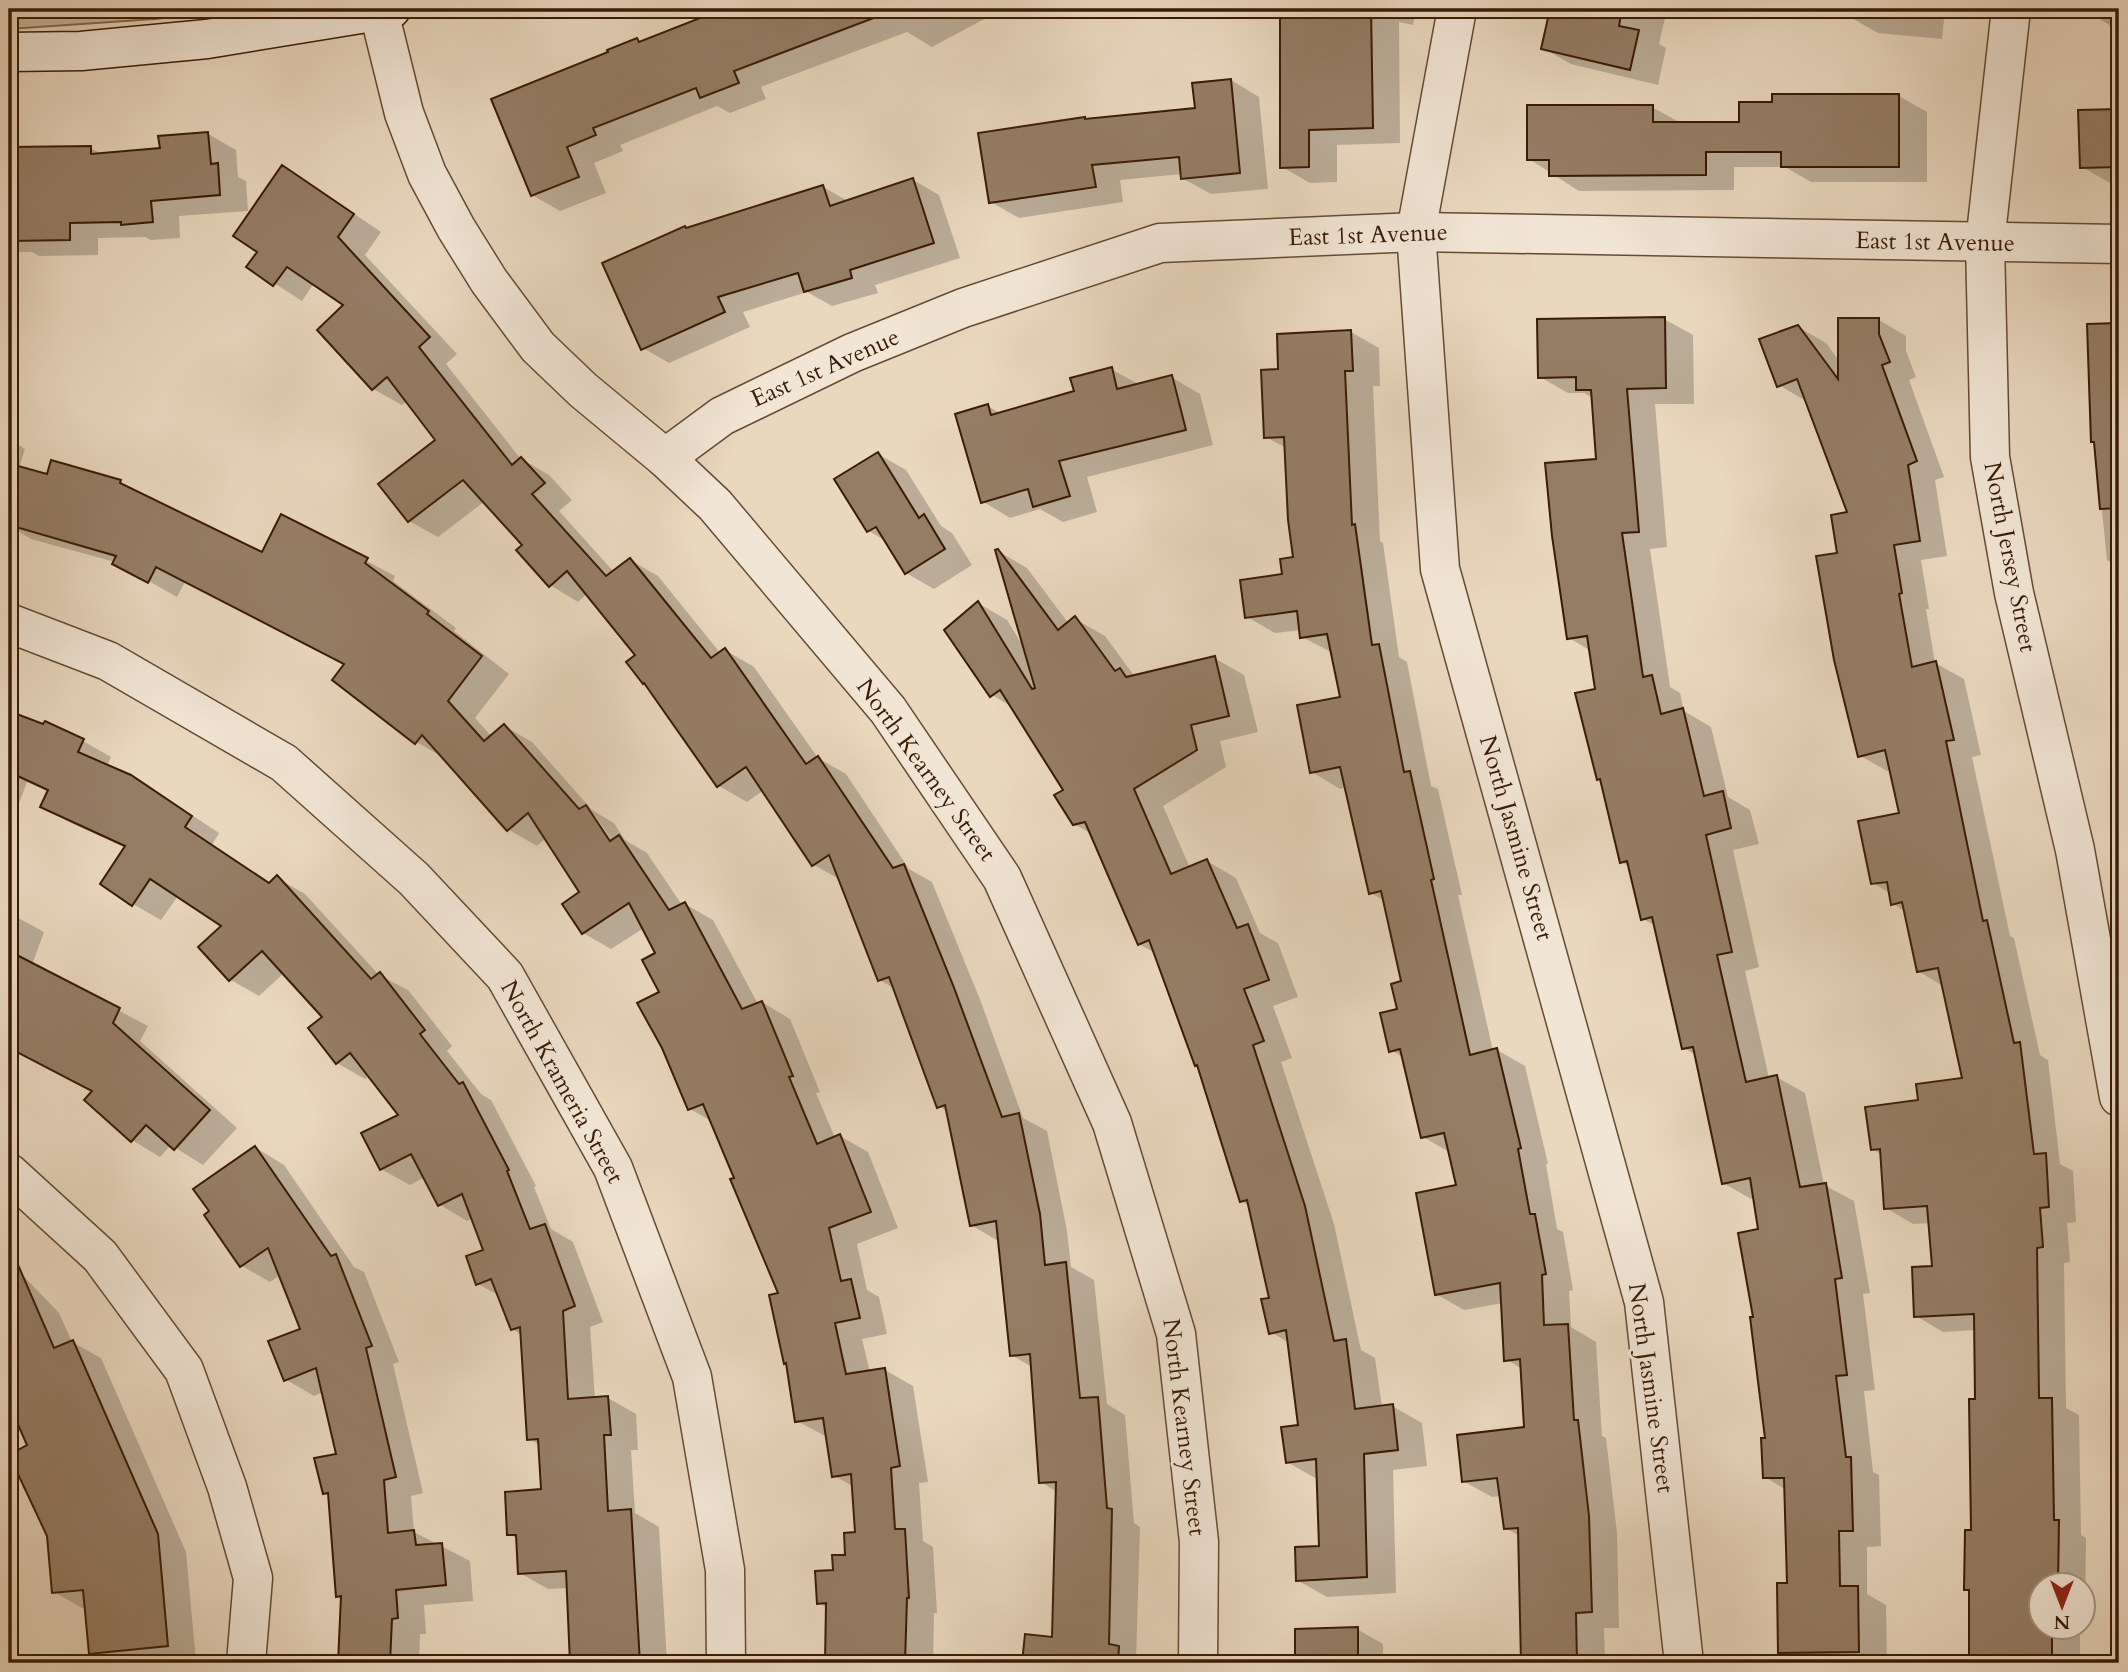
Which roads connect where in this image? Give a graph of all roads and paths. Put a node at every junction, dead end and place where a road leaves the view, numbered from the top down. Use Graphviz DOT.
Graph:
graph roads {
  1 [pos="1457,9"];
  2 [pos="2011,9"];
  3 [pos="385,10"];
  4 [pos="9,52"];
  5 [pos="1416,232"];
  6 [pos="1985,243"];
  7 [pos="2119,244"];
  8 [pos="665,458"];
  9 [pos="9,623"];
  10 [pos="2119,1097"];
  11 [pos="9,1172"];
  12 [pos="246,1663"];
  13 [pos="726,1663"];
  14 [pos="1198,1663"];
  15 [pos="1684,1663"];
  1 -- 5 [label="street, North Jasmine Street"];
  2 -- 6 [label="street, North Jersey Street"];
  3 -- 4 [label="street"];
  3 -- 8 [label="street, North Kearney Street"];
  5 -- 6 [label="street, East 1st Avenue"];
  5 -- 8 [label="street, East 1st Avenue"];
  5 -- 15 [label="street, North Jasmine Street"];
  6 -- 7 [label="street, East 1st Avenue"];
  6 -- 10 [label="street, North Jersey Street"];
  8 -- 14 [label="street, North Kearney Street"];
  9 -- 13 [label="street, North Krameria Street"];
  11 -- 12 [label="street"];
}
